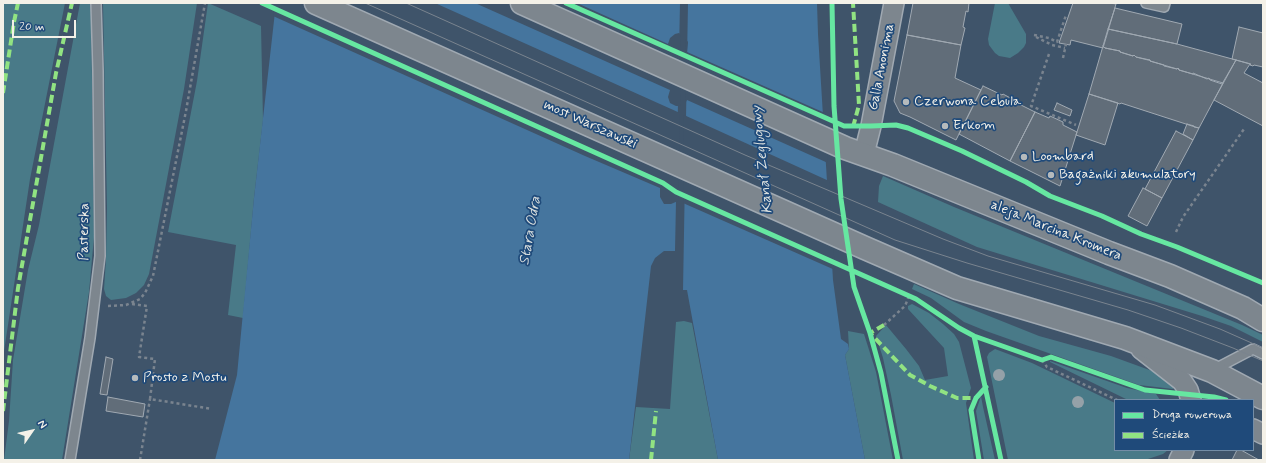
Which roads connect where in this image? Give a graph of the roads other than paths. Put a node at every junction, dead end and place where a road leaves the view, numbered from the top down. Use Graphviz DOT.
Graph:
graph roads {
  1 [pos="96,3"];
  2 [pos="316,3"];
  3 [pos="522,3"];
  4 [pos="894,3"];
  5 [pos="1146,3"];
  6 [pos="1165,3"];
  7 [pos="855,151"];
  8 [pos="1255,312"];
  9 [pos="1125,338"];
  10 [pos="1263,354"];
  11 [pos="1212,371"];
  12 [pos="1263,398"];
  13 [pos="1191,399"];
  14 [pos="1254,430"];
  15 [pos="1263,434"];
  16 [pos="1184,451"];
  17 [pos="70,460"];
  18 [pos="1179,460"];
  1 -- 17 [label="lane, Pasterska"];
  2 -- 9 [label="main road, most Warszawski"];
  3 -- 7 [label="main road"];
  4 -- 7 [label="street, Galla Anonima"];
  5 -- 6 [label="lane"];
  7 -- 8 [label="main road, aleja Marcina Kromera"];
  9 -- 11 [label="main road"];
  9 -- 13 [label="street"];
  10 -- 11 [label="lane"];
  11 -- 12 [label="main road"];
  14 -- 15 [label="street"];
  16 -- 18 [label="street"];
}
